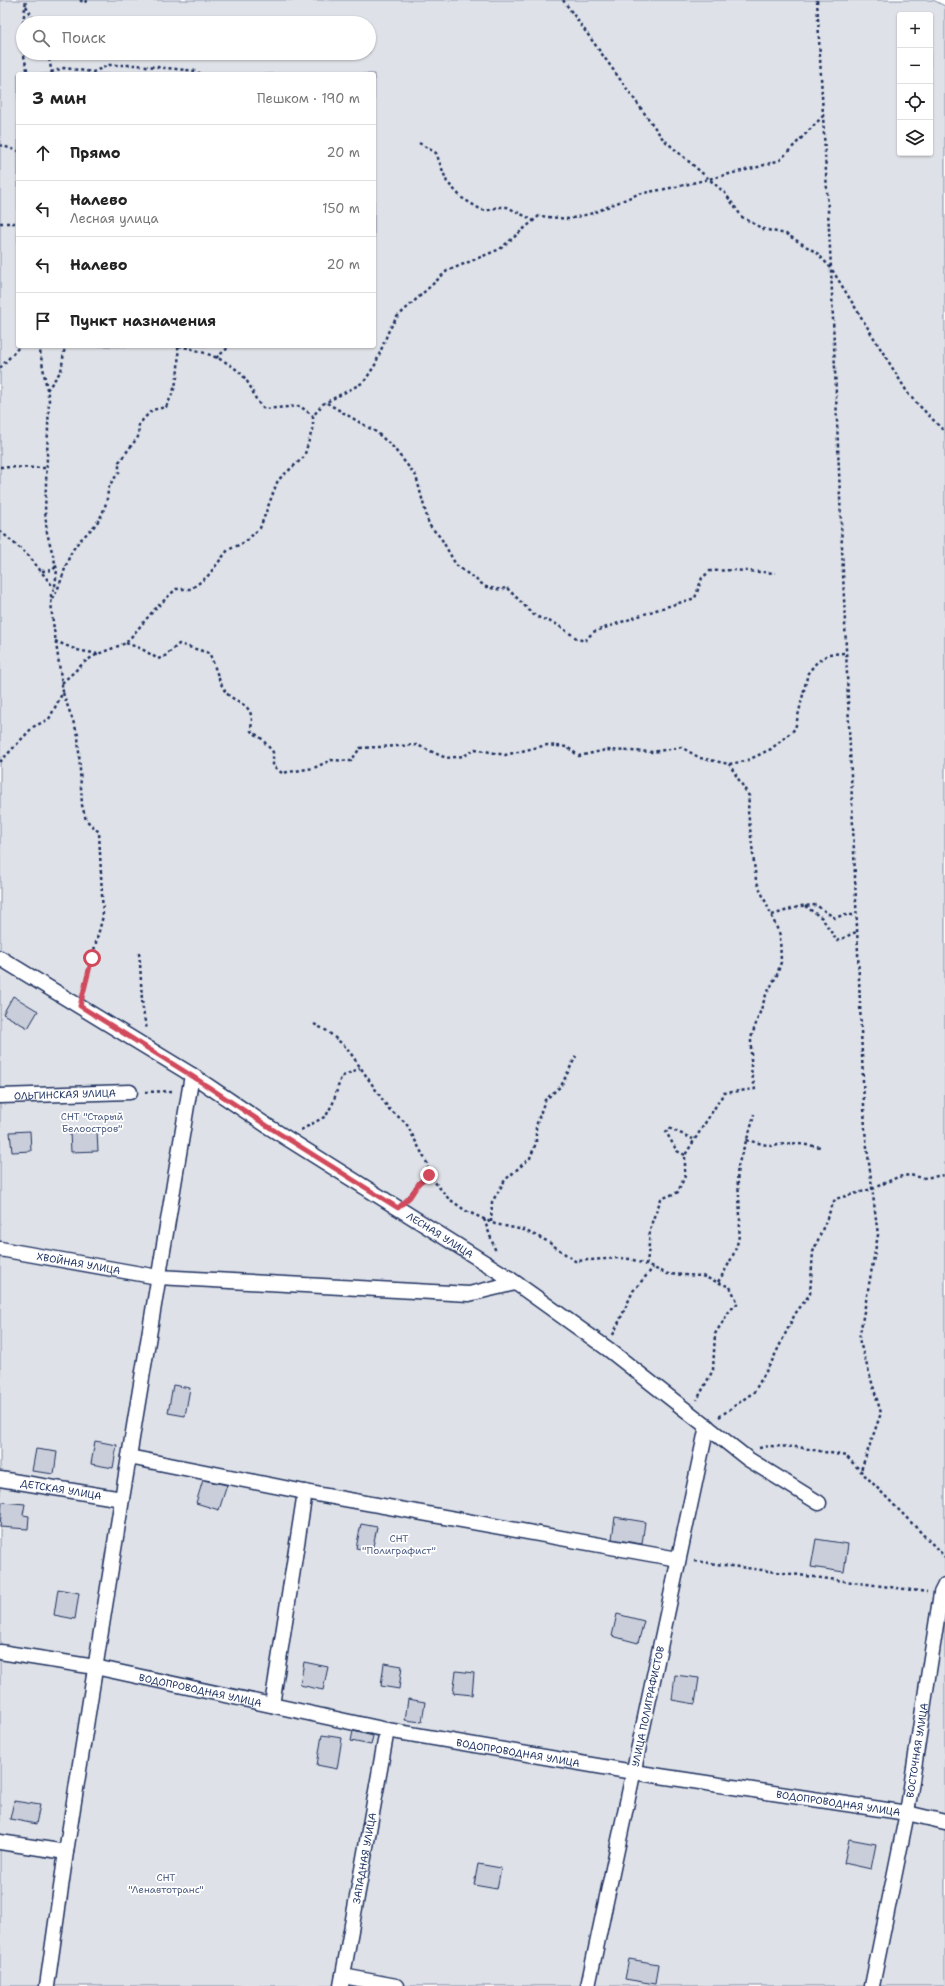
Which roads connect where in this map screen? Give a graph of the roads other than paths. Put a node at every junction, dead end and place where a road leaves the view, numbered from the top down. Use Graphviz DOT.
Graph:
graph roads {
  1 [pos="0,958"];
  2 [pos="192,1076"];
  3 [pos="130,1092"];
  4 [pos="0,1096"];
  5 [pos="0,1249"];
  6 [pos="158,1277"];
  7 [pos="511,1280"];
  8 [pos="707,1426"];
  9 [pos="129,1457"];
  10 [pos="0,1478"];
  11 [pos="305,1492"];
  12 [pos="122,1499"];
  13 [pos="819,1503"];
  14 [pos="678,1559"];
  15 [pos="943,1589"];
  16 [pos="0,1652"];
  17 [pos="95,1667"];
  18 [pos="272,1705"];
  19 [pos="388,1730"];
  20 [pos="633,1772"];
  21 [pos="906,1813"];
  22 [pos="945,1822"];
  23 [pos="0,1842"];
  24 [pos="66,1852"];
  25 [pos="342,1981"];
  26 [pos="47,1986"];
  27 [pos="396,1986"];
  28 [pos="588,1986"];
  29 [pos="872,1986"];
  1 -- 2 [label="street, ЛЕСНАЯ УЛИЦА"];
  2 -- 6 [label="street"];
  2 -- 7 [label="street, ЛЕСНАЯ УЛИЦА"];
  3 -- 4 [label="street, ОЛЬГИНСКАЯ УЛИЦА"];
  5 -- 6 [label="street, ХВОЙНАЯ УЛИЦА"];
  6 -- 7 [label="street, ХВОЙНАЯ УЛИЦА"];
  6 -- 9 [label="street"];
  7 -- 8 [label="street, ЛЕСНАЯ УЛИЦА"];
  8 -- 13 [label="street, ЛЕСНАЯ УЛИЦА"];
  8 -- 14 [label="street, УЛИЦА ПОЛИГРАФИСТОВ"];
  9 -- 11 [label="street"];
  9 -- 12 [label="street"];
  10 -- 12 [label="street, ДЕТСКАЯ УЛИЦА"];
  11 -- 14 [label="street"];
  11 -- 18 [label="street"];
  12 -- 17 [label="street"];
  14 -- 20 [label="street, УЛИЦА ПОЛИГРАФИСТОВ"];
  15 -- 21 [label="street, ВОСТОЧНАЯ УЛИЦА"];
  16 -- 17 [label="street, ВОДОПРОВОДНАЯ УЛИЦА"];
  17 -- 18 [label="street, ВОДОПРОВОДНАЯ УЛИЦА"];
  17 -- 24 [label="street"];
  18 -- 19 [label="street, ВОДОПРОВОДНАЯ УЛИЦА"];
  19 -- 20 [label="street, ВОДОПРОВОДНАЯ УЛИЦА"];
  19 -- 25 [label="street, ЗАПАДНАЯ УЛИЦА"];
  20 -- 21 [label="street, ВОДОПРОВОДНАЯ УЛИЦА"];
  20 -- 28 [label="street, УЛИЦА ПОЛИГРАФИСТОВ"];
  21 -- 22 [label="street, ВОДОПРОВОДНАЯ УЛИЦА"];
  21 -- 29 [label="street, ВОСТОЧНАЯ УЛИЦА"];
  23 -- 24 [label="street"];
  24 -- 26 [label="street"];
  25 -- 27 [label="street"];
}
